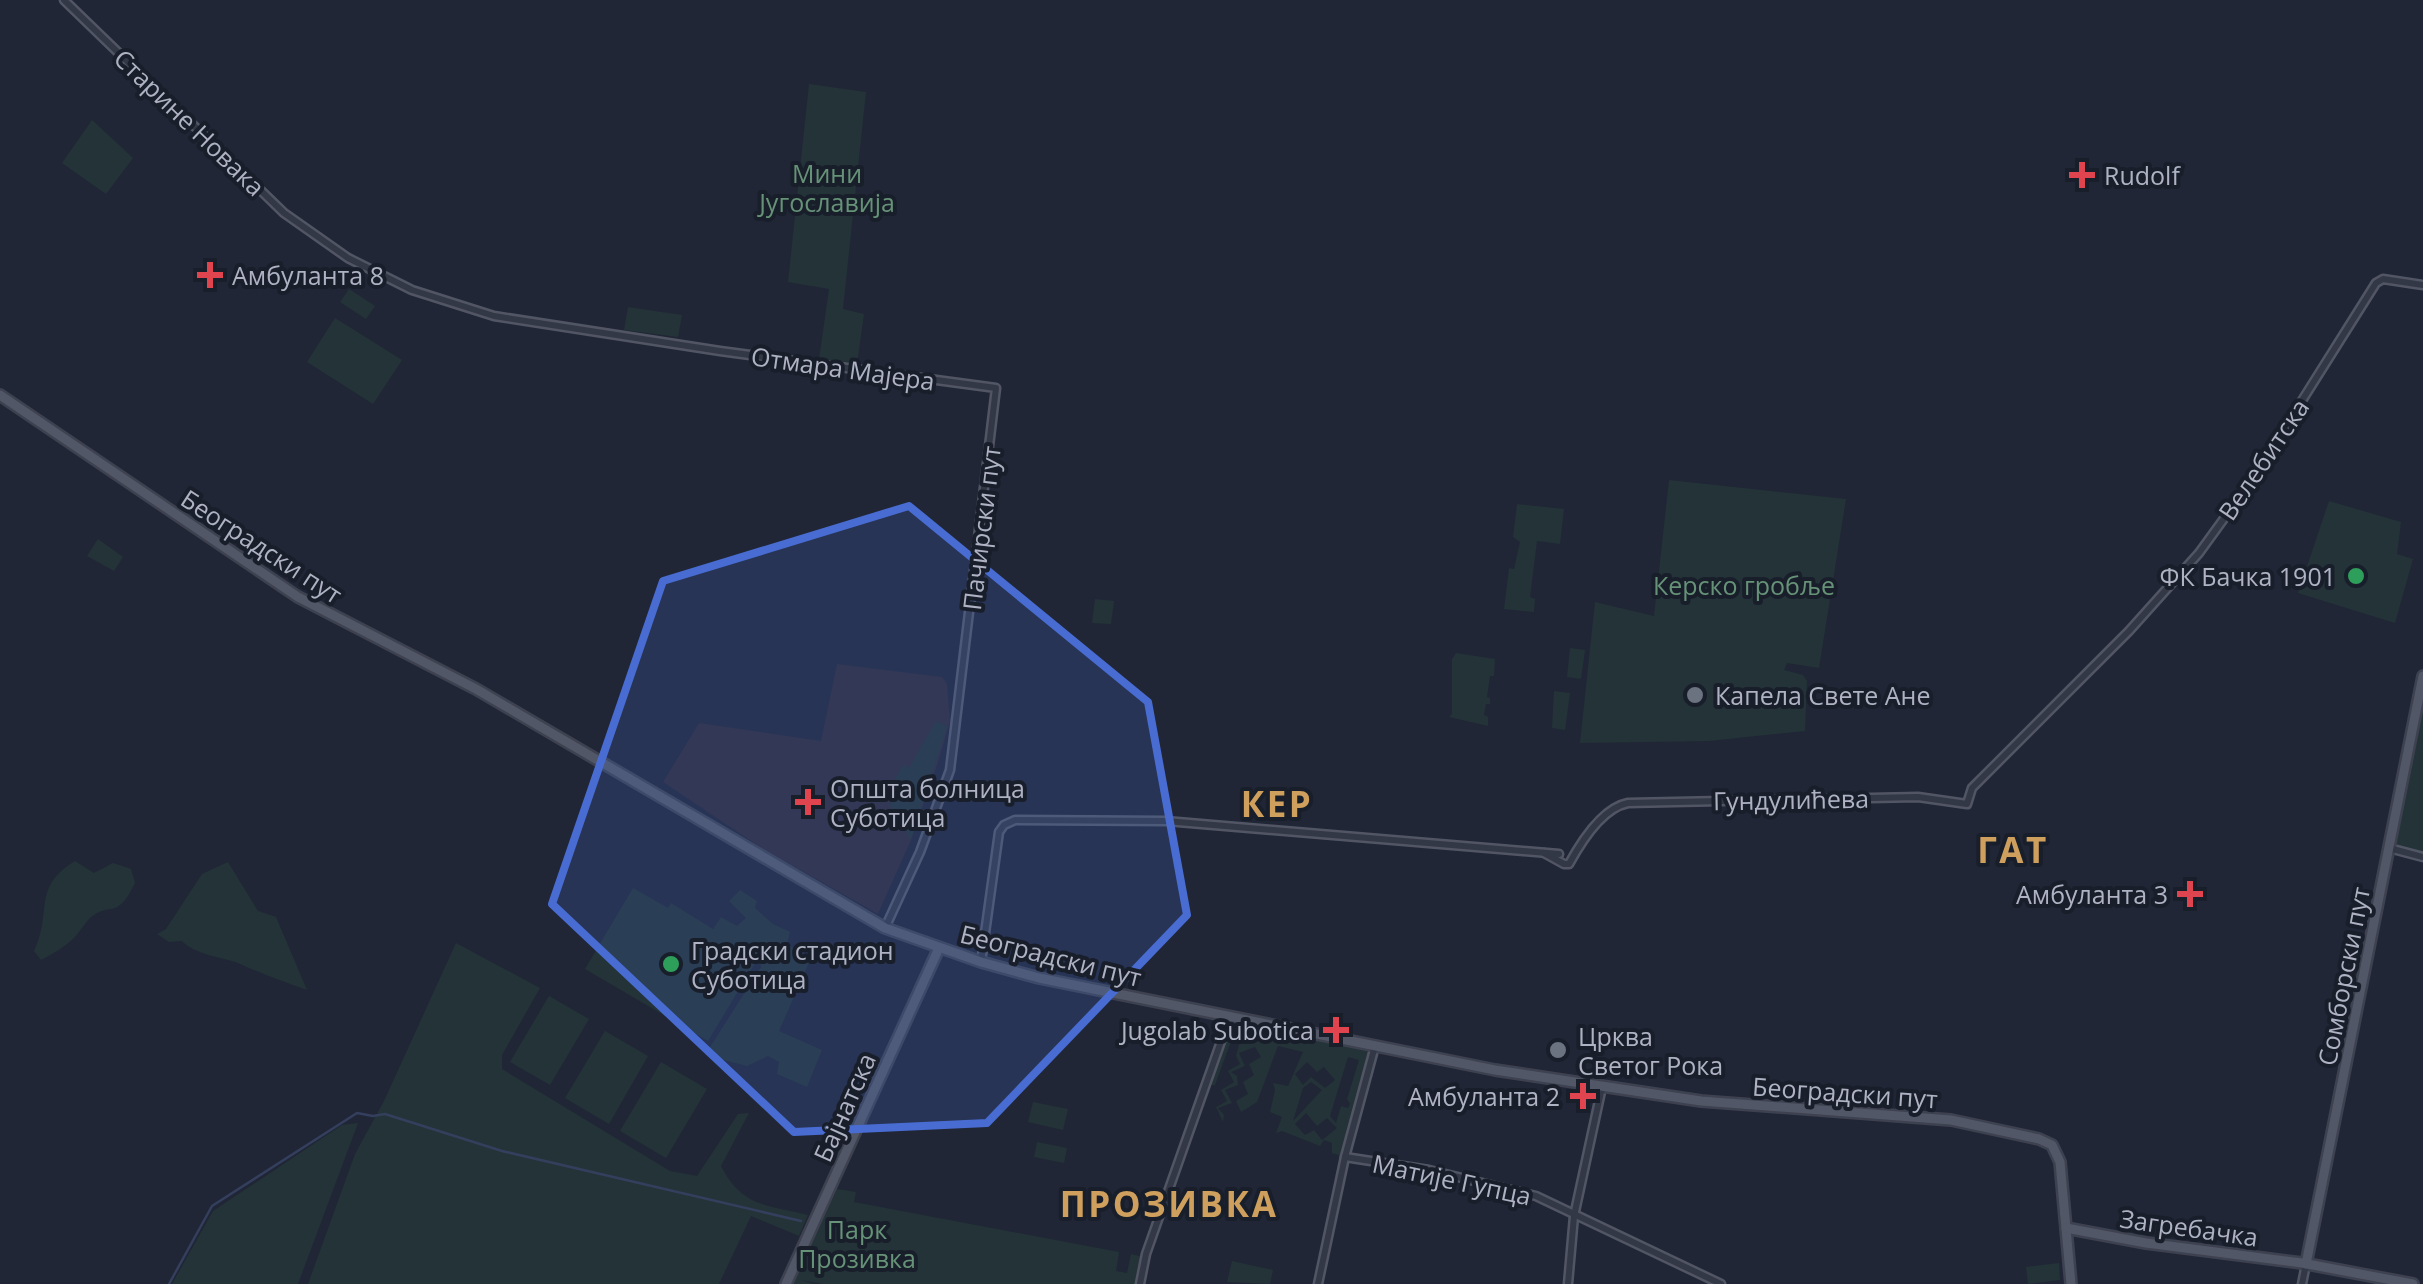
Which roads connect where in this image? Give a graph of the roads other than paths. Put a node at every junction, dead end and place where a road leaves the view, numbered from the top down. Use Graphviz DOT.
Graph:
graph roads {
  1 [pos="64,0"];
  2 [pos="2423,285"];
  3 [pos="689,346"];
  4 [pos="996,388"];
  5 [pos="0,395"];
  6 [pos="2423,676"];
  7 [pos="1967,804"];
  8 [pos="2388,847"];
  9 [pos="1572,854"];
  10 [pos="1559,857"];
  11 [pos="2423,857"];
  12 [pos="885,928"];
  13 [pos="940,948"];
  14 [pos="981,962"];
  15 [pos="1230,1016"];
  16 [pos="1375,1046"];
  17 [pos="1602,1087"];
  18 [pos="1345,1157"];
  19 [pos="1574,1216"];
  20 [pos="2066,1228"];
  21 [pos="2306,1264"];
  22 [pos="786,1284"];
  23 [pos="1140,1284"];
  24 [pos="1318,1284"];
  25 [pos="1568,1284"];
  26 [pos="1720,1284"];
  27 [pos="2072,1284"];
  28 [pos="2302,1284"];
  29 [pos="2413,1284"];
  1 -- 3 [label="street, Старине Новака"];
  2 -- 7 [label="street, Велебитска"];
  3 -- 4 [label="street, Отмара Мајера"];
  4 -- 12 [label="street, Пачирски пут"];
  5 -- 12 [label="main road, Београдски пут"];
  6 -- 8 [label="main road, Сомборски пут"];
  7 -- 9 [label="street, Гундулићева"];
  8 -- 11 [label="street"];
  8 -- 21 [label="main road, Сомборски пут"];
  9 -- 10 [label="street"];
  9 -- 10 [label="street"];
  10 -- 14 [label="street"];
  12 -- 13 [label="main road, Београдски пут"];
  13 -- 14 [label="main road, Београдски пут"];
  13 -- 22 [label="main road, Бајнатска"];
  14 -- 15 [label="main road, Београдски пут"];
  15 -- 16 [label="main road, Београдски пут"];
  15 -- 23 [label="street"];
  16 -- 17 [label="main road, Београдски пут"];
  16 -- 18 [label="street"];
  17 -- 19 [label="street"];
  17 -- 20 [label="main road, Београдски пут"];
  18 -- 19 [label="street, Матије Гупца"];
  18 -- 24 [label="street"];
  19 -- 25 [label="street"];
  19 -- 26 [label="street, Матије Гупца"];
  20 -- 21 [label="main road, Загребачка"];
  20 -- 27 [label="main road"];
  21 -- 28 [label="street, Сомборски пут"];
  21 -- 29 [label="main road, Загребачка"];
}
